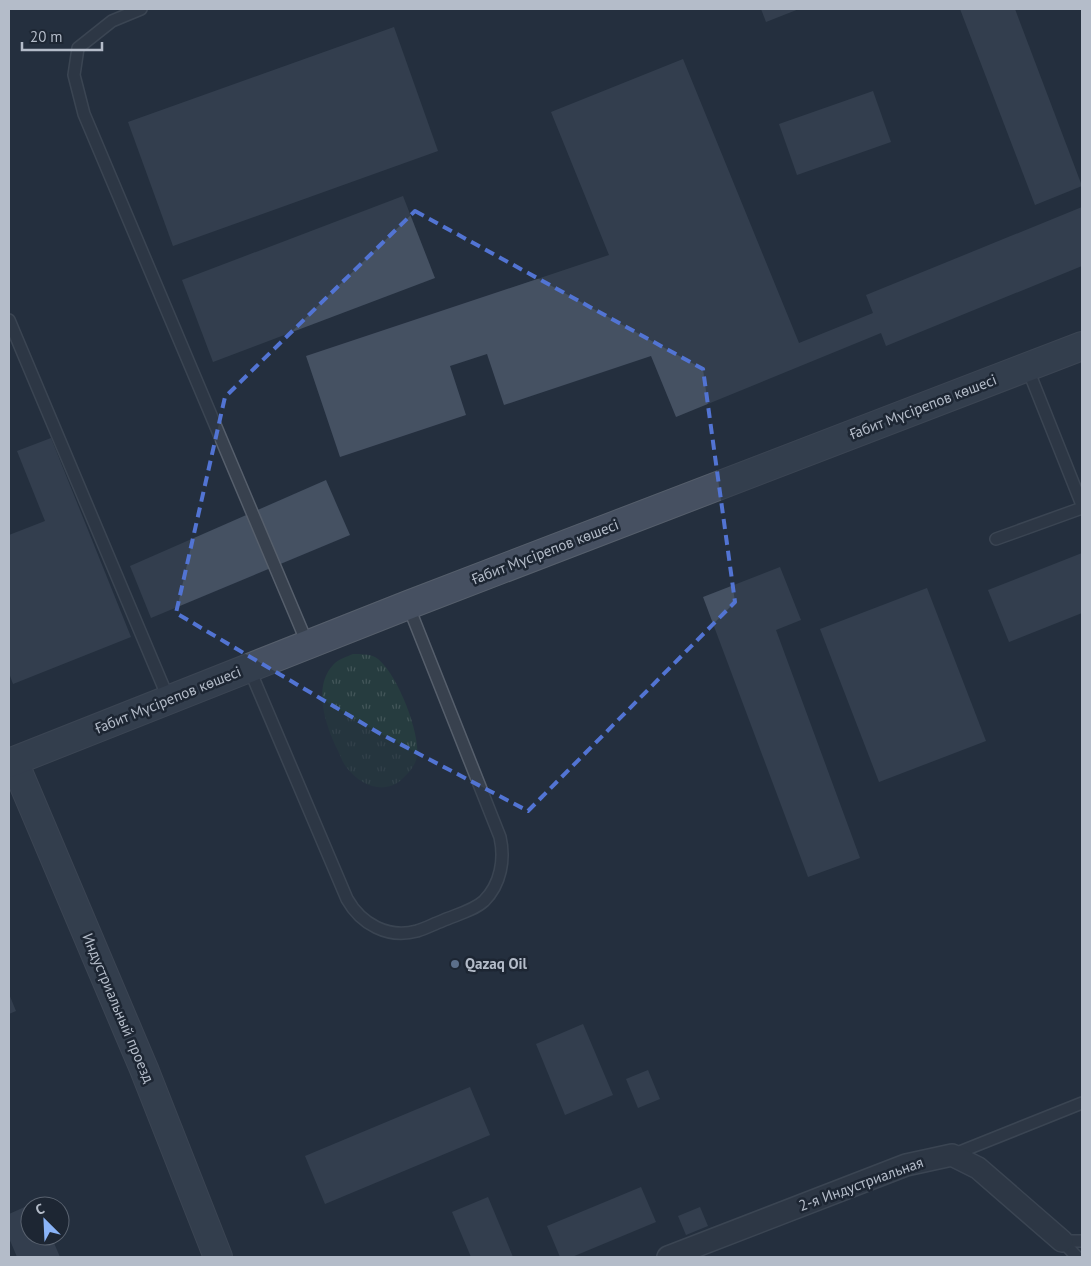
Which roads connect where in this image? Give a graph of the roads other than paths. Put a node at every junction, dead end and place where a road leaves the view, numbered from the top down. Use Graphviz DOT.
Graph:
graph roads {
  1 [pos="141,9"];
  2 [pos="9,320"];
  3 [pos="1082,346"];
  4 [pos="1027,367"];
  5 [pos="1082,506"];
  6 [pos="996,539"];
  7 [pos="408,605"];
  8 [pos="308,645"];
  9 [pos="249,668"];
  10 [pos="169,700"];
  11 [pos="11,762"];
  12 [pos="1082,1103"];
  13 [pos="952,1155"];
  14 [pos="1072,1241"];
  15 [pos="218,1257"];
  16 [pos="668,1257"];
  17 [pos="1077,1257"];
  1 -- 8 [label="lane"];
  2 -- 10 [label="lane"];
  3 -- 4 [label="main road, Ғабит Мүсірепов көшесі"];
  4 -- 5 [label="lane"];
  4 -- 7 [label="main road, Ғабит Мүсірепов көшесі"];
  5 -- 6 [label="lane"];
  7 -- 8 [label="main road, Ғабит Мүсірепов көшесі"];
  7 -- 9 [label="lane"];
  8 -- 9 [label="main road, Ғабит Мүсірепов көшесі"];
  9 -- 10 [label="main road, Ғабит Мүсірепов көшесі"];
  10 -- 11 [label="main road, Ғабит Мүсірепов көшесі"];
  11 -- 15 [label="main road, Индустриальный проезд"];
  12 -- 13 [label="lane"];
  13 -- 14 [label="street"];
  13 -- 16 [label="street, 2-я Индустриальная"];
  14 -- 17 [label="lane"];
}
